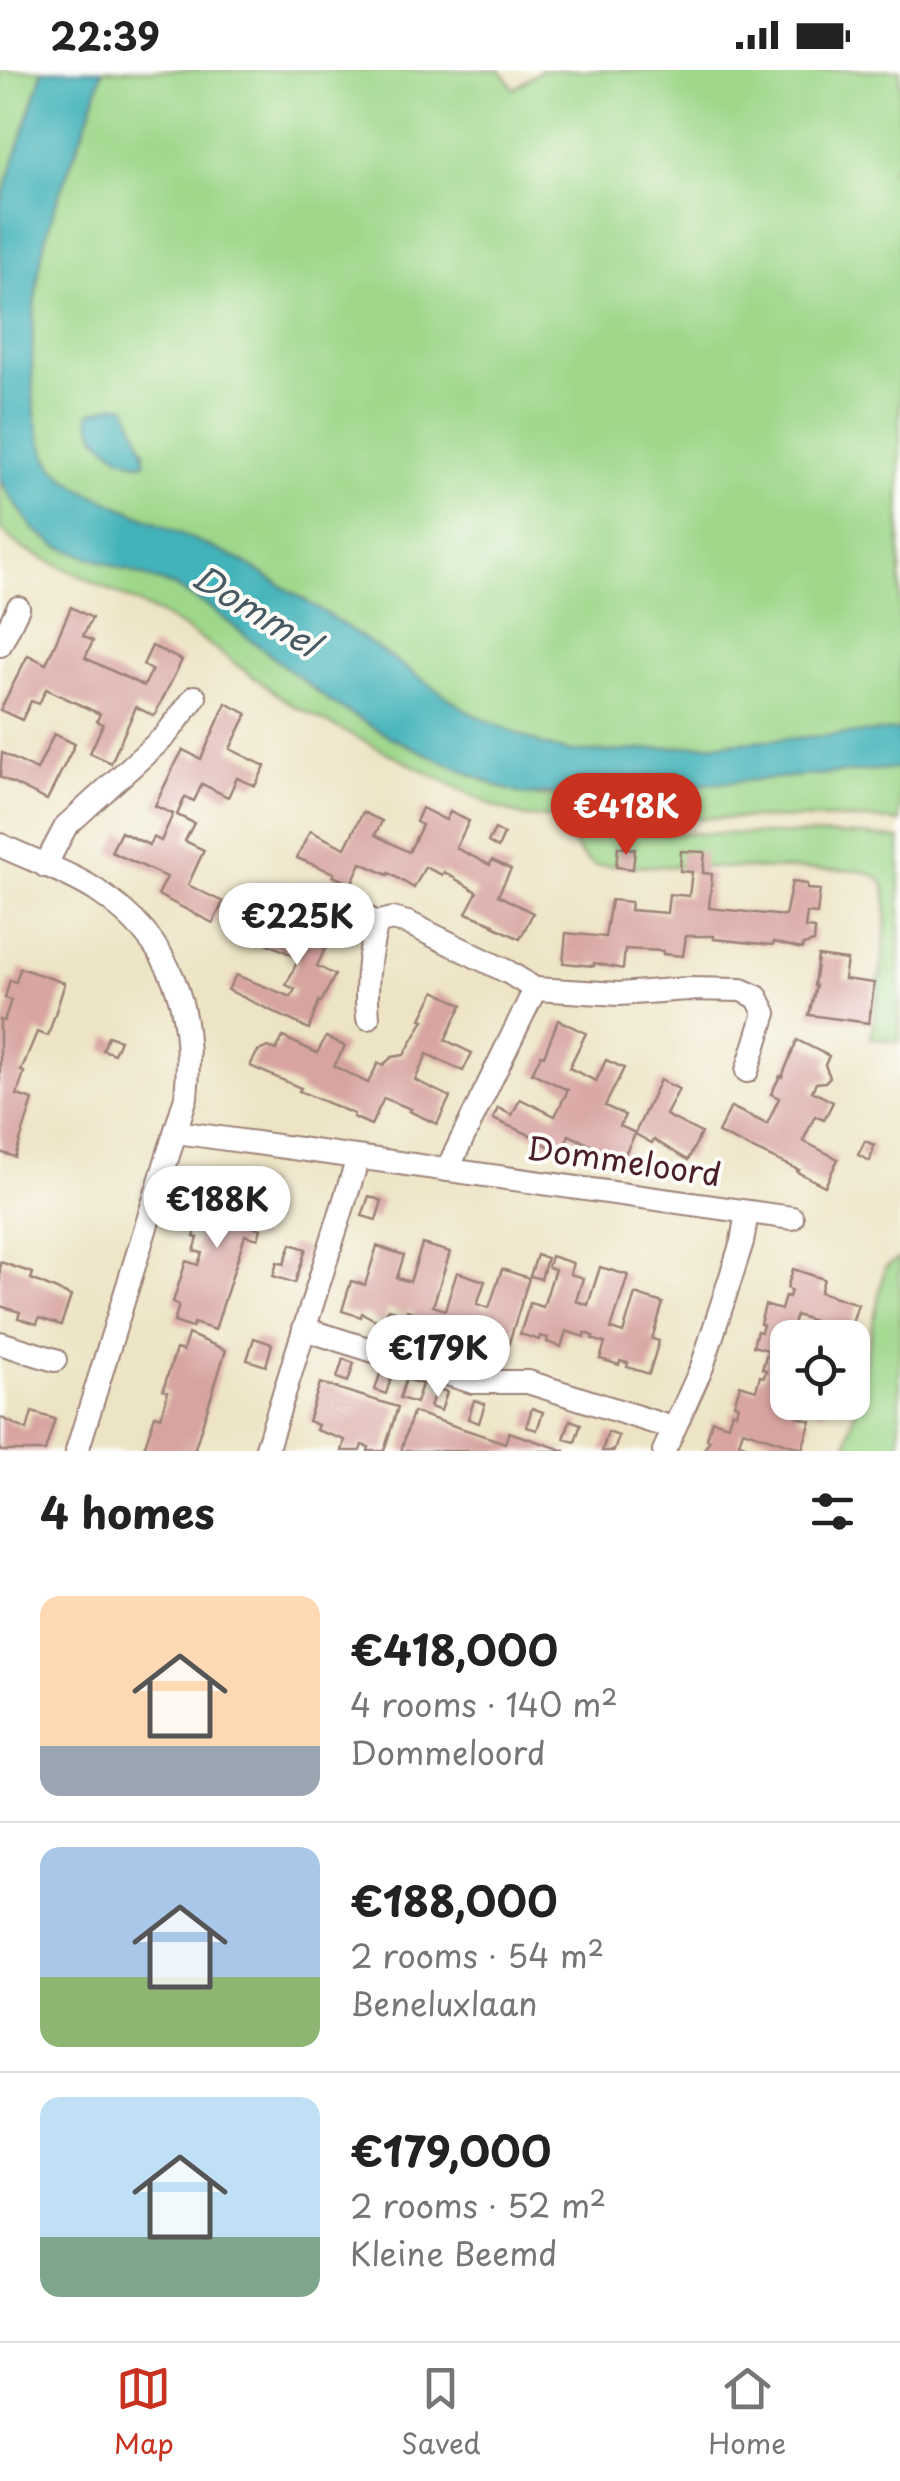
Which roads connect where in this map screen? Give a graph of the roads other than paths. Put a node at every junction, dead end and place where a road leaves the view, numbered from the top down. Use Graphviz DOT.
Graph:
graph roads {
  1 [pos="18,608"];
  2 [pos="0,646"];
  3 [pos="195,697"];
  4 [pos="0,845"];
  5 [pos="45,866"];
  6 [pos="351,910"];
  7 [pos="378,923"];
  8 [pos="535,988"];
  9 [pos="368,1018"];
  10 [pos="747,1071"];
  11 [pos="177,1132"];
  12 [pos="358,1158"];
  13 [pos="447,1170"];
  14 [pos="748,1212"];
  15 [pos="792,1218"];
  16 [pos="304,1329"];
  17 [pos="0,1343"];
  18 [pos="55,1360"];
  19 [pos="672,1428"];
  20 [pos="77,1451"];
  21 [pos="266,1451"];
  22 [pos="664,1451"];
  1 -- 2 [label="street"];
  3 -- 5 [label="street"];
  4 -- 5 [label="street"];
  5 -- 11 [label="street"];
  6 -- 7 [label="street"];
  7 -- 8 [label="street"];
  7 -- 9 [label="street"];
  8 -- 10 [label="street"];
  8 -- 13 [label="street"];
  11 -- 12 [label="street, Dommeloord"];
  11 -- 20 [label="street"];
  12 -- 13 [label="street, Dommeloord"];
  12 -- 16 [label="street"];
  13 -- 14 [label="street, Dommeloord"];
  14 -- 15 [label="street, Dommeloord"];
  14 -- 19 [label="street"];
  16 -- 19 [label="street"];
  16 -- 21 [label="street"];
  17 -- 18 [label="street"];
  19 -- 22 [label="street"];
}
